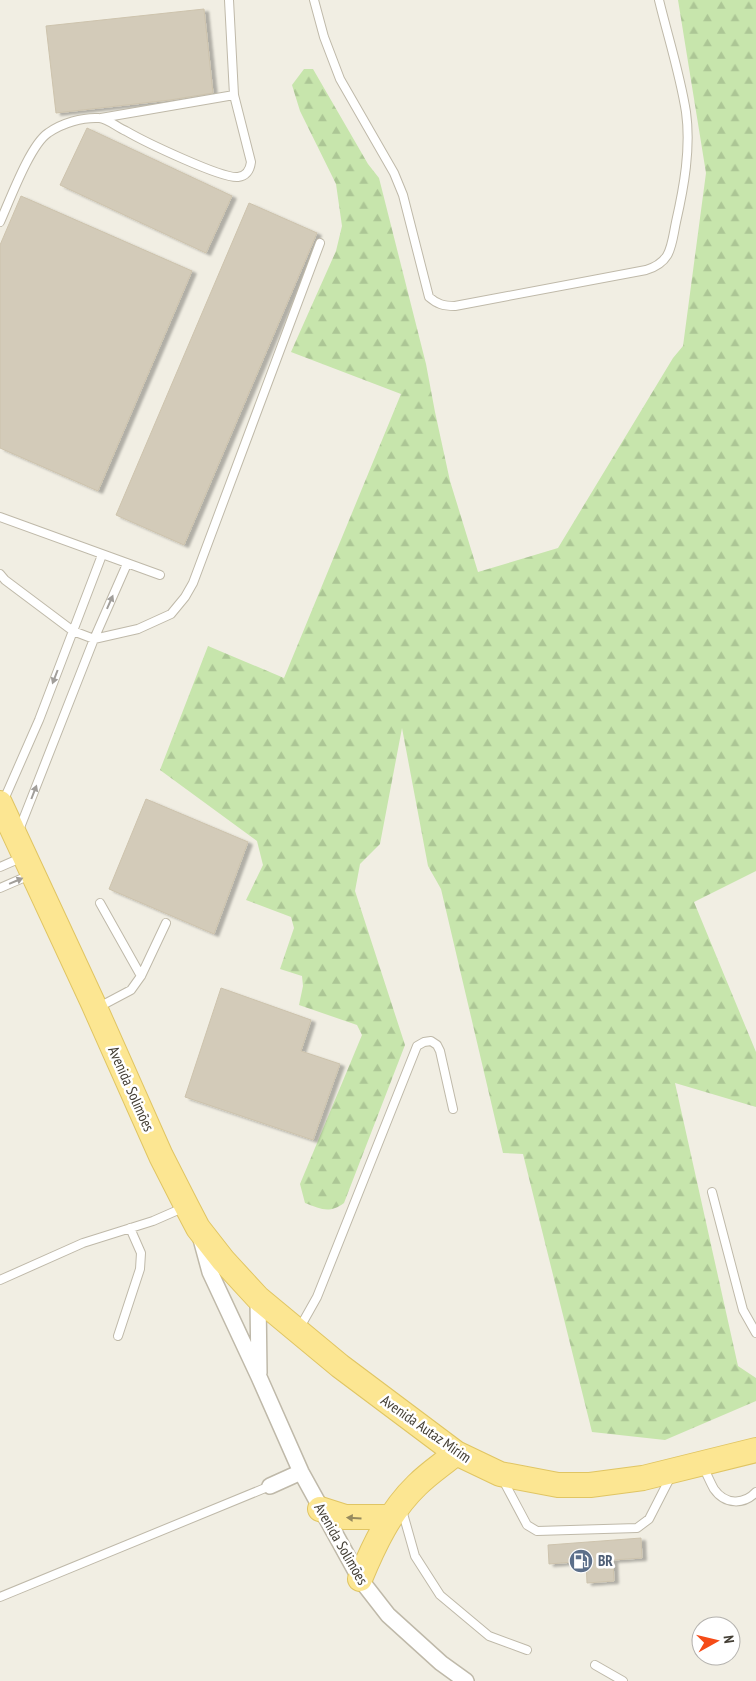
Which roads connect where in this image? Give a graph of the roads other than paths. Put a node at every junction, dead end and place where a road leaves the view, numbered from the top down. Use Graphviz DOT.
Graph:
graph roads {
  1 [pos="229,0"];
  2 [pos="314,0"];
  3 [pos="659,0"];
  4 [pos="234,95"];
  5 [pos="100,118"];
  6 [pos="0,222"];
  7 [pos="320,243"];
  8 [pos="0,517"];
  9 [pos="102,555"];
  10 [pos="127,564"];
  11 [pos="0,574"];
  12 [pos="160,576"];
  13 [pos="73,631"];
  14 [pos="94,639"];
  15 [pos="1,804"];
  16 [pos="17,845"];
  17 [pos="0,868"];
  18 [pos="0,888"];
  19 [pos="100,903"];
  20 [pos="166,923"];
  21 [pos="141,976"];
  22 [pos="96,1009"];
  23 [pos="453,1109"];
  24 [pos="712,1192"];
  25 [pos="187,1206"];
  26 [pos="130,1228"];
  27 [pos="198,1228"];
  28 [pos="0,1280"];
  29 [pos="258,1298"];
  30 [pos="298,1331"];
  31 [pos="756,1333"];
  32 [pos="118,1336"];
  33 [pos="259,1377"];
  34 [pos="756,1438"];
  35 [pos="756,1450"];
  36 [pos="456,1453"];
  37 [pos="708,1461"];
  38 [pos="674,1470"];
  39 [pos="301,1472"];
  40 [pos="500,1474"];
  41 [pos="270,1486"];
  42 [pos="756,1492"];
  43 [pos="320,1509"];
  44 [pos="396,1510"];
  45 [pos="360,1579"];
  46 [pos="0,1597"];
  47 [pos="527,1650"];
  48 [pos="595,1665"];
  49 [pos="466,1681"];
  50 [pos="623,1681"];
  1 -- 4 [label="lane"];
  2 -- 3 [label="lane"];
  4 -- 5 [label="lane"];
  4 -- 5 [label="lane"];
  5 -- 6 [label="lane"];
  7 -- 14 [label="lane"];
  8 -- 9 [label="lane"];
  9 -- 10 [label="lane"];
  9 -- 13 [label="lane"];
  10 -- 12 [label="lane"];
  14 -- 10 [label="lane, one-way"];
  11 -- 13 [label="lane"];
  13 -- 14 [label="lane"];
  13 -- 15 [label="lane, one-way"];
  16 -- 14 [label="lane, one-way"];
  15 -- 16 [label="main road, Avenida Solimões"];
  16 -- 17 [label="lane"];
  18 -- 16 [label="lane, one-way"];
  16 -- 22 [label="main road, Avenida Solimões"];
  19 -- 21 [label="lane"];
  20 -- 21 [label="lane"];
  21 -- 22 [label="lane"];
  22 -- 25 [label="main road, Avenida Solimões"];
  23 -- 30 [label="lane"];
  24 -- 31 [label="lane"];
  25 -- 26 [label="lane"];
  25 -- 27 [label="main road, Avenida Solimões"];
  26 -- 28 [label="lane"];
  26 -- 32 [label="lane"];
  27 -- 29 [label="main road, Avenida Autaz Mirim"];
  27 -- 33 [label="street, Avenida Solimões"];
  29 -- 30 [label="main road, Avenida Autaz Mirim"];
  29 -- 33 [label="street, Avenida Solimões"];
  30 -- 36 [label="main road, Avenida Autaz Mirim"];
  33 -- 39 [label="street, Avenida Solimões"];
  34 -- 37 [label="main road, Avenida Autaz Mirim"];
  35 -- 37 [label="main road, Avenida Autaz Mirim"];
  36 -- 40 [label="main road, Avenida Autaz Mirim"];
  36 -- 44 [label="main road"];
  37 -- 38 [label="main road, Avenida Autaz Mirim"];
  37 -- 42 [label="lane"];
  38 -- 40 [label="main road, Avenida Autaz Mirim"];
  38 -- 40 [label="lane"];
  39 -- 41 [label="street"];
  39 -- 43 [label="street, Avenida Solimões"];
  41 -- 46 [label="lane"];
  44 -- 43 [label="main road, one-way"];
  43 -- 45 [label="street, Avenida Solimões"];
  44 -- 45 [label="main road"];
  44 -- 47 [label="lane"];
  45 -- 49 [label="street, Avenida Solimões"];
  48 -- 50 [label="lane"];
}
